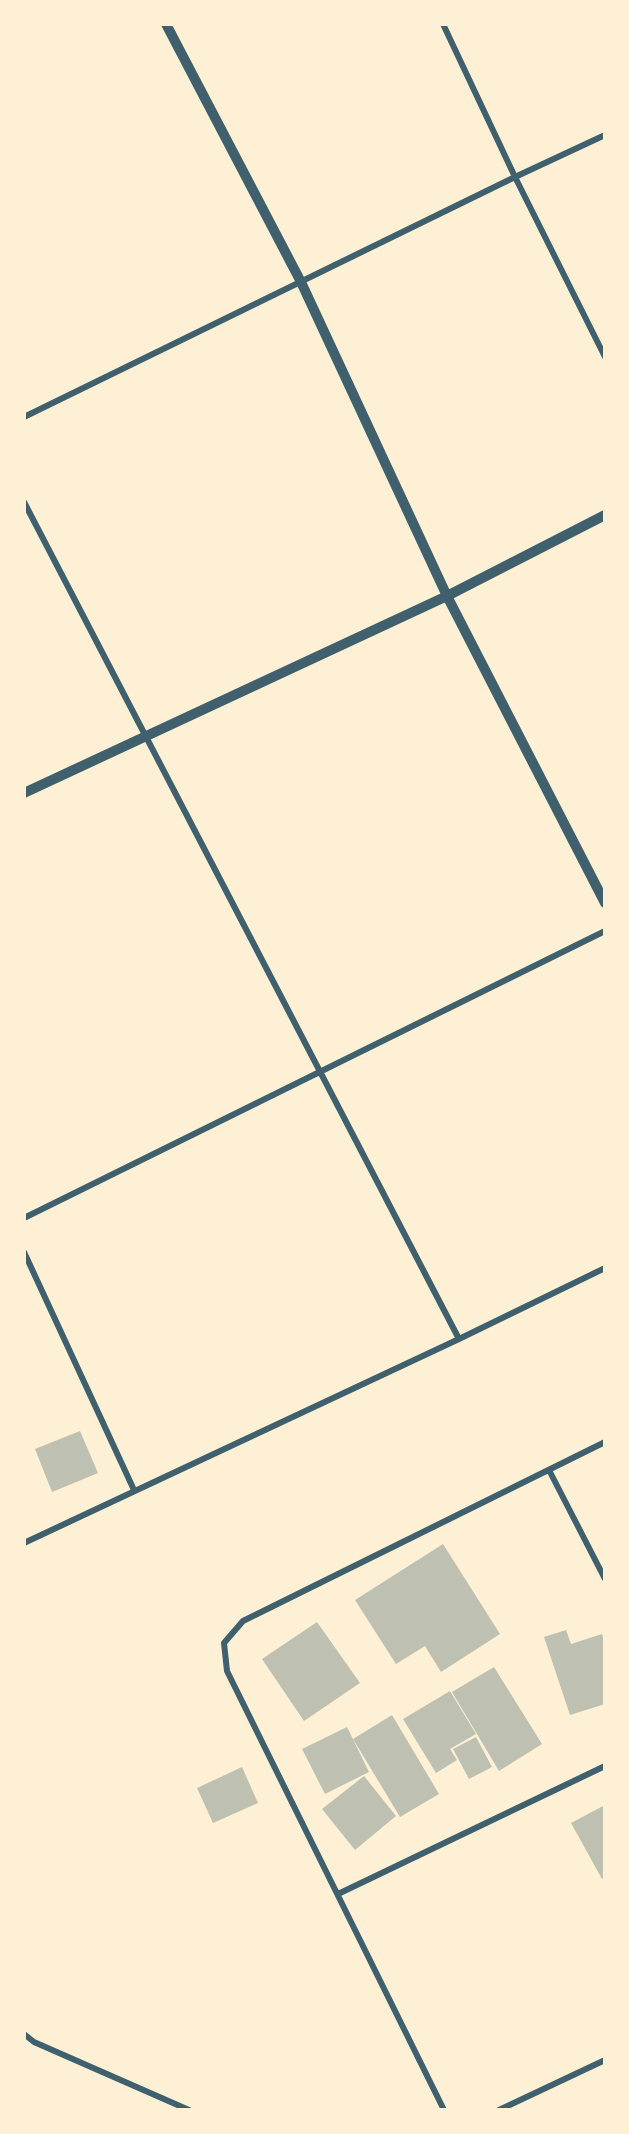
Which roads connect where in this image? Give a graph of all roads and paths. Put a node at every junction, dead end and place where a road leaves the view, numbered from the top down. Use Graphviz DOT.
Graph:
graph roads {
  1 [pos="166,24"];
  2 [pos="443,24"];
  3 [pos="605,135"];
  4 [pos="515,177"];
  5 [pos="301,282"];
  6 [pos="605,357"];
  7 [pos="24,417"];
  8 [pos="24,502"];
  9 [pos="605,515"];
  10 [pos="447,596"];
  11 [pos="145,737"];
  12 [pos="24,793"];
  13 [pos="605,903"];
  14 [pos="605,931"];
  15 [pos="320,1071"];
  16 [pos="24,1218"];
  17 [pos="24,1252"];
  18 [pos="605,1268"];
  19 [pos="459,1339"];
  20 [pos="605,1442"];
  21 [pos="549,1470"];
  22 [pos="134,1490"];
  23 [pos="24,1543"];
  24 [pos="605,1579"];
  25 [pos="605,1766"];
  26 [pos="338,1894"];
  27 [pos="24,2034"];
  28 [pos="605,2060"];
  29 [pos="189,2110"];
  30 [pos="444,2110"];
  31 [pos="499,2110"];
  1 -- 5 [label="street"];
  2 -- 4 [label="street"];
  3 -- 4 [label="street"];
  4 -- 5 [label="street"];
  4 -- 6 [label="street"];
  5 -- 7 [label="street"];
  5 -- 10 [label="street"];
  8 -- 11 [label="street"];
  9 -- 10 [label="street"];
  10 -- 11 [label="street"];
  10 -- 13 [label="street"];
  11 -- 12 [label="street"];
  11 -- 15 [label="street"];
  14 -- 15 [label="street"];
  15 -- 16 [label="street"];
  15 -- 19 [label="street"];
  17 -- 22 [label="street"];
  18 -- 19 [label="street"];
  19 -- 22 [label="street"];
  20 -- 21 [label="street"];
  21 -- 24 [label="street"];
  21 -- 26 [label="street"];
  22 -- 23 [label="street"];
  25 -- 26 [label="street"];
  26 -- 30 [label="street"];
  27 -- 29 [label="street"];
  28 -- 31 [label="street"];
}
